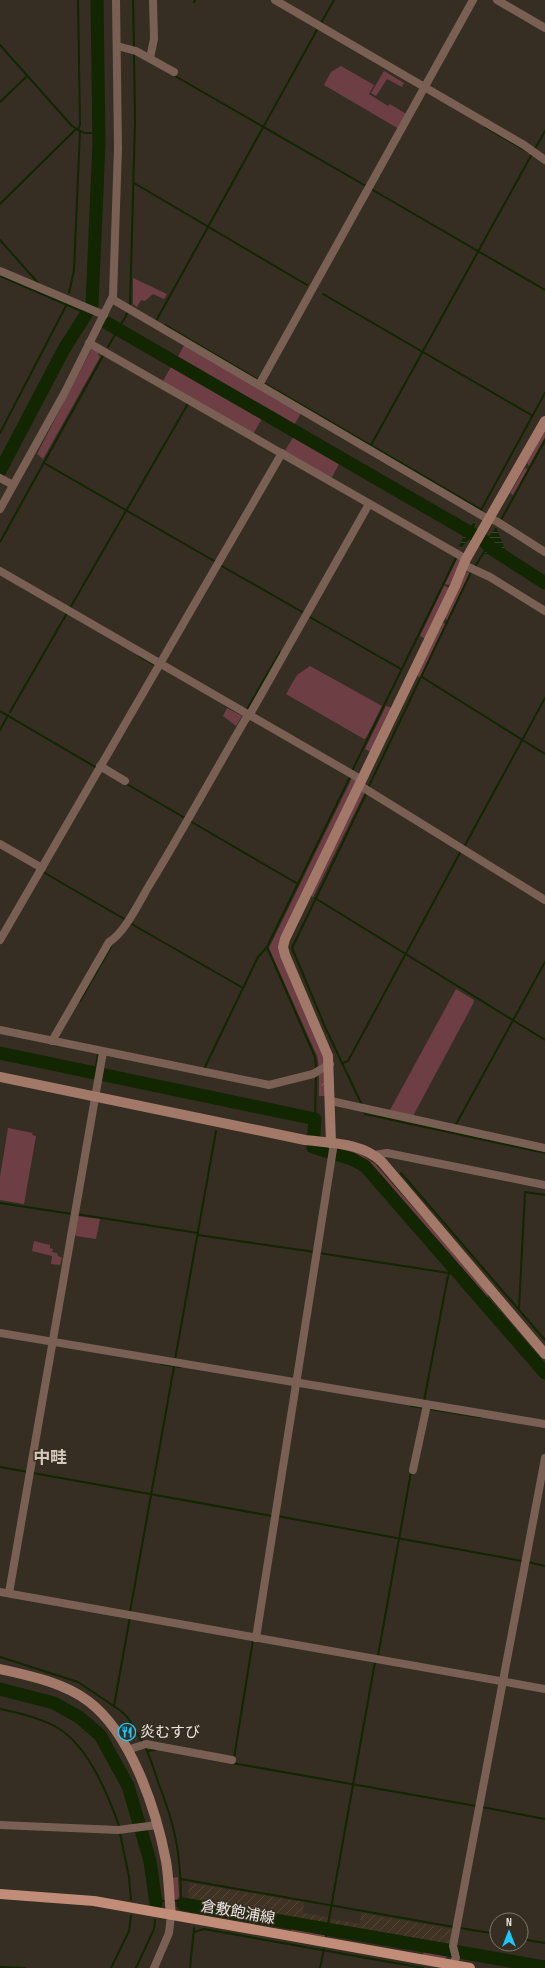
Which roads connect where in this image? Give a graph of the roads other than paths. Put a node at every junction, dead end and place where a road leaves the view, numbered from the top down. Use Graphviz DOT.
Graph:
graph roads {
  1 [pos="116,0"];
  2 [pos="154,0"];
  3 [pos="274,0"];
  4 [pos="473,0"];
  5 [pos="498,0"];
  6 [pos="545,28"];
  7 [pos="117,46"];
  8 [pos="150,58"];
  9 [pos="174,72"];
  10 [pos="424,88"];
  11 [pos="545,160"];
  12 [pos="0,271"];
  13 [pos="112,299"];
  14 [pos="102,314"];
  15 [pos="90,343"];
  16 [pos="260,383"];
  17 [pos="545,421"];
  18 [pos="281,455"];
  19 [pos="1,478"];
  20 [pos="13,485"];
  21 [pos="369,504"];
  22 [pos="0,509"];
  23 [pos="483,515"];
  24 [pos="545,552"];
  25 [pos="465,562"];
  26 [pos="0,571"];
  27 [pos="545,611"];
  28 [pos="160,664"];
  29 [pos="246,716"];
  30 [pos="100,766"];
  31 [pos="125,781"];
  32 [pos="360,782"];
  33 [pos="0,844"];
  34 [pos="42,868"];
  35 [pos="545,900"];
  36 [pos="0,940"];
  37 [pos="0,1030"];
  38 [pos="52,1038"];
  39 [pos="103,1052"];
  40 [pos="330,1064"];
  41 [pos="0,1077"];
  42 [pos="96,1097"];
  43 [pos="330,1100"];
  44 [pos="333,1147"];
  45 [pos="545,1148"];
  46 [pos="374,1155"];
  47 [pos="545,1185"];
  48 [pos="0,1333"];
  49 [pos="52,1343"];
  50 [pos="545,1354"];
  51 [pos="295,1385"];
  52 [pos="426,1407"];
  53 [pos="545,1424"];
  54 [pos="545,1458"];
  55 [pos="413,1470"];
  56 [pos="0,1592"];
  57 [pos="9,1593"];
  58 [pos="256,1638"];
  59 [pos="0,1669"];
  60 [pos="502,1682"];
  61 [pos="545,1689"];
  62 [pos="127,1750"];
  63 [pos="232,1760"];
  64 [pos="0,1825"];
  65 [pos="157,1825"];
  66 [pos="0,1894"];
  67 [pos="171,1915"];
  68 [pos="451,1966"];
  69 [pos="154,1968"];
  70 [pos="470,1968"];
  1 -- 7 [label="street"];
  2 -- 8 [label="street"];
  3 -- 10 [label="street"];
  4 -- 10 [label="street"];
  5 -- 6 [label="street"];
  7 -- 8 [label="street"];
  7 -- 13 [label="street"];
  8 -- 9 [label="street"];
  10 -- 11 [label="street"];
  10 -- 16 [label="street"];
  12 -- 14 [label="street"];
  13 -- 14 [label="street"];
  13 -- 16 [label="street"];
  14 -- 15 [label="street"];
  15 -- 18 [label="street"];
  15 -- 20 [label="street"];
  16 -- 23 [label="street"];
  17 -- 23 [label="street"];
  18 -- 21 [label="street"];
  18 -- 28 [label="street"];
  19 -- 20 [label="street"];
  20 -- 22 [label="street"];
  21 -- 25 [label="street"];
  21 -- 29 [label="street"];
  23 -- 24 [label="street"];
  23 -- 25 [label="street"];
  25 -- 27 [label="street"];
  25 -- 32 [label="street"];
  26 -- 28 [label="street"];
  28 -- 29 [label="street"];
  28 -- 30 [label="street"];
  29 -- 32 [label="street"];
  29 -- 38 [label="street"];
  30 -- 31 [label="street"];
  30 -- 34 [label="street"];
  32 -- 35 [label="street"];
  32 -- 40 [label="street"];
  33 -- 34 [label="street"];
  34 -- 36 [label="street"];
  37 -- 38 [label="street"];
  38 -- 39 [label="street"];
  39 -- 40 [label="street"];
  39 -- 42 [label="street"];
  40 -- 43 [label="street"];
  41 -- 42 [label="street"];
  42 -- 44 [label="street"];
  42 -- 49 [label="street"];
  43 -- 44 [label="street"];
  43 -- 45 [label="street"];
  44 -- 46 [label="street"];
  44 -- 51 [label="street"];
  46 -- 47 [label="street"];
  46 -- 50 [label="street"];
  48 -- 49 [label="street"];
  49 -- 51 [label="street"];
  49 -- 57 [label="street"];
  51 -- 52 [label="street"];
  51 -- 58 [label="street"];
  52 -- 53 [label="street"];
  52 -- 55 [label="street"];
  54 -- 60 [label="street"];
  56 -- 57 [label="street"];
  57 -- 58 [label="street"];
  58 -- 60 [label="street"];
  59 -- 62 [label="street"];
  60 -- 61 [label="street"];
  60 -- 68 [label="street"];
  62 -- 63 [label="street"];
  62 -- 65 [label="street"];
  64 -- 65 [label="street"];
  65 -- 67 [label="street"];
  66 -- 67 [label="main road, 倉敷飽浦線"];
  67 -- 68 [label="main road, 倉敷飽浦線"];
  67 -- 69 [label="street"];
  68 -- 70 [label="main road, 倉敷飽浦線"];
}
